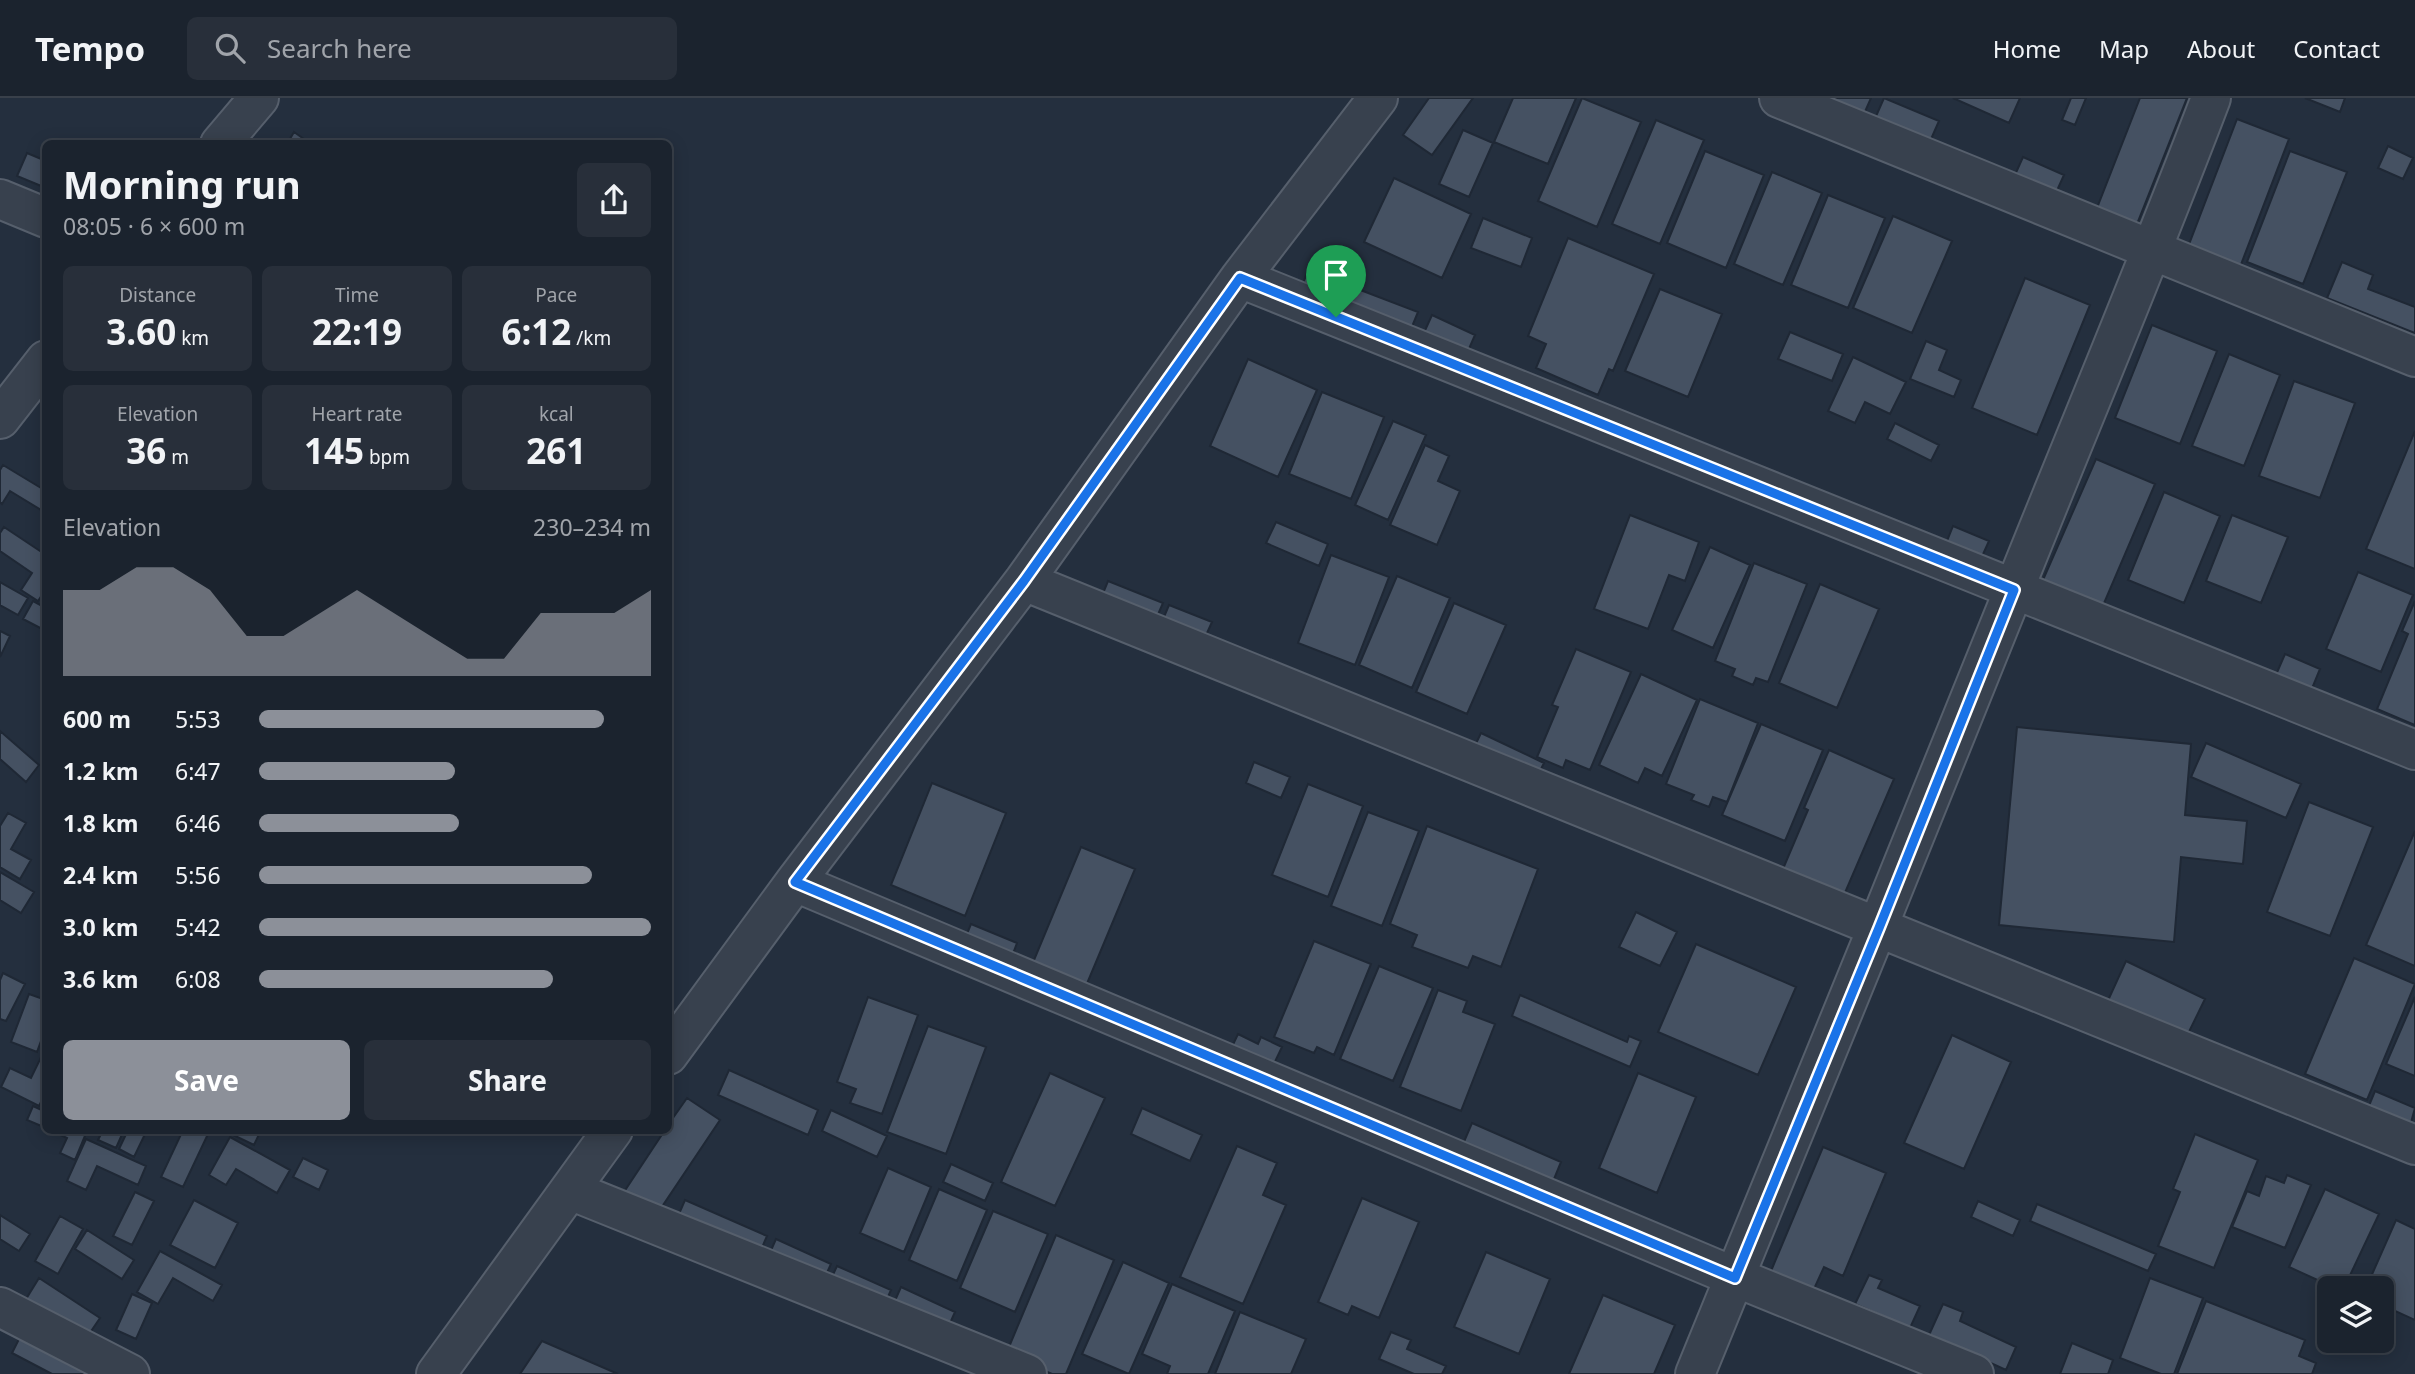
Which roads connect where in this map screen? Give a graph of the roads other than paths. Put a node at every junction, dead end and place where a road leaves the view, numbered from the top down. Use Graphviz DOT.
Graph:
graph roads {
  1 [pos="259,98"];
  2 [pos="1378,98"];
  3 [pos="1779,98"];
  4 [pos="2211,98"];
  5 [pos="223,140"];
  6 [pos="0,199"];
  7 [pos="42,216"];
  8 [pos="2153,251"];
  9 [pos="1240,278"];
  10 [pos="2415,357"];
  11 [pos="42,365"];
  12 [pos="0,419"];
  13 [pos="1024,581"];
  14 [pos="2014,590"];
  15 [pos="2415,750"];
  16 [pos="795,882"];
  17 [pos="1879,928"];
  18 [pos="672,1050"];
  19 [pos="610,1134"];
  20 [pos="2415,1145"];
  21 [pos="570,1189"];
  22 [pos="1735,1278"];
  23 [pos="0,1307"];
  24 [pos="130,1374"];
  25 [pos="436,1374"];
  26 [pos="1027,1374"];
  27 [pos="1695,1374"];
  28 [pos="1974,1374"];
  1 -- 5 [label="street"];
  2 -- 9 [label="street"];
  3 -- 8 [label="street"];
  4 -- 8 [label="street"];
  6 -- 7 [label="street"];
  8 -- 10 [label="street"];
  8 -- 14 [label="street"];
  9 -- 13 [label="street"];
  9 -- 14 [label="street"];
  11 -- 12 [label="street"];
  13 -- 16 [label="street"];
  13 -- 17 [label="street"];
  14 -- 15 [label="street"];
  14 -- 17 [label="street"];
  16 -- 18 [label="street"];
  16 -- 22 [label="street"];
  17 -- 20 [label="street"];
  17 -- 22 [label="street"];
  19 -- 21 [label="street"];
  21 -- 25 [label="street"];
  21 -- 26 [label="street"];
  22 -- 27 [label="street"];
  22 -- 28 [label="street"];
  23 -- 24 [label="street"];
}
